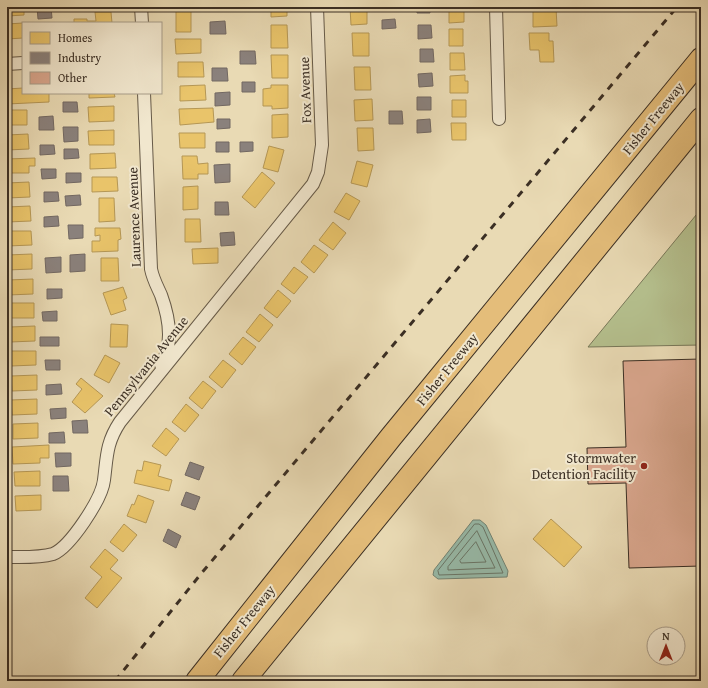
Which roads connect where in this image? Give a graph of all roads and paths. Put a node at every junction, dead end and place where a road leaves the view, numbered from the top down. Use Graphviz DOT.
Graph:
graph roads {
  1 [pos="141,7"];
  2 [pos="317,7"];
  3 [pos="496,7"];
  4 [pos="142,22"];
  5 [pos="701,59"];
  6 [pos="22,63"];
  7 [pos="7,64"];
  8 [pos="144,94"];
  9 [pos="499,119"];
  10 [pos="701,119"];
  11 [pos="318,172"];
  12 [pos="152,382"];
  13 [pos="7,557"];
  14 [pos="197,681"];
  15 [pos="243,681"];
  1 -- 4 [label="street"];
  2 -- 11 [label="street, Fox Avenue"];
  3 -- 9 [label="street"];
  5 -- 14 [label="highway, Fisher Freeway"];
  6 -- 7 [label="street"];
  8 -- 12 [label="street, Laurence Avenue"];
  10 -- 15 [label="highway"];
  11 -- 12 [label="street, Pennsylvania Avenue"];
  12 -- 13 [label="street, Pennsylvania Avenue"];
}
